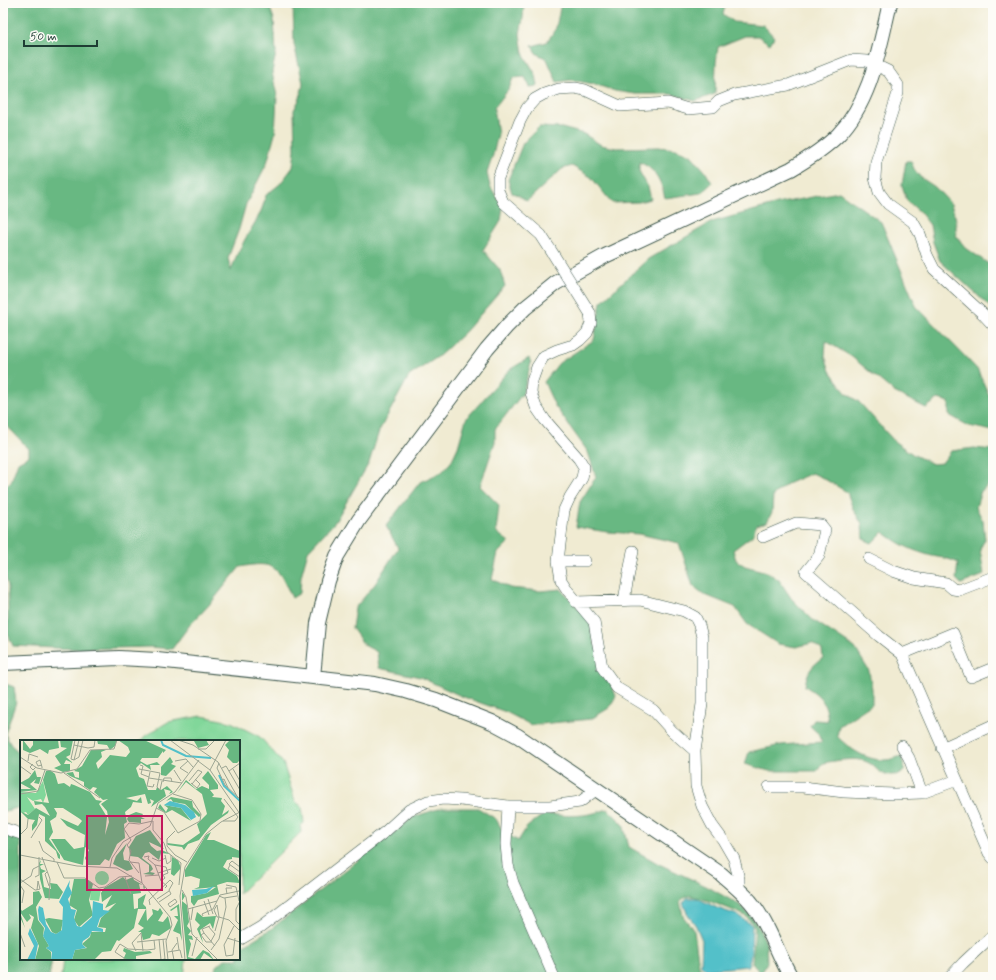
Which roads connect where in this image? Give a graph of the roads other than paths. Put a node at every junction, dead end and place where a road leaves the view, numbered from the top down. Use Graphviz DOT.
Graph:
graph roads {
  1 [pos="890,3"];
  2 [pos="875,64"];
  3 [pos="993,325"];
  4 [pos="763,537"];
  5 [pos="633,551"];
  6 [pos="869,559"];
  7 [pos="558,561"];
  8 [pos="585,561"];
  9 [pos="993,577"];
  10 [pos="624,600"];
  11 [pos="576,602"];
  12 [pos="902,654"];
  13 [pos="3,663"];
  14 [pos="993,668"];
  15 [pos="313,676"];
  16 [pos="993,725"];
  17 [pos="902,746"];
  18 [pos="942,748"];
  19 [pos="695,751"];
  20 [pos="957,780"];
  21 [pos="769,787"];
  22 [pos="597,789"];
  23 [pos="922,793"];
  24 [pos="508,806"];
  25 [pos="3,828"];
  26 [pos="20,834"];
  27 [pos="992,854"];
  28 [pos="739,889"];
  29 [pos="993,935"];
  30 [pos="240,939"];
  31 [pos="554,977"];
  32 [pos="791,977"];
  33 [pos="950,977"];
  1 -- 2 [label="street"];
  2 -- 3 [label="street"];
  2 -- 7 [label="street, bridge"];
  2 -- 15 [label="street"];
  4 -- 12 [label="street"];
  5 -- 10 [label="street"];
  6 -- 9 [label="street"];
  7 -- 8 [label="street"];
  7 -- 11 [label="street"];
  10 -- 11 [label="street"];
  10 -- 19 [label="street"];
  11 -- 19 [label="street"];
  12 -- 14 [label="street"];
  12 -- 18 [label="street"];
  13 -- 15 [label="street"];
  15 -- 22 [label="street"];
  16 -- 18 [label="street"];
  17 -- 23 [label="street"];
  18 -- 20 [label="street"];
  19 -- 28 [label="street"];
  20 -- 23 [label="street"];
  20 -- 27 [label="street"];
  21 -- 23 [label="street"];
  22 -- 24 [label="street"];
  22 -- 28 [label="street"];
  24 -- 30 [label="street"];
  24 -- 31 [label="street"];
  25 -- 26 [label="street"];
  28 -- 32 [label="street"];
  29 -- 33 [label="street"];
}
